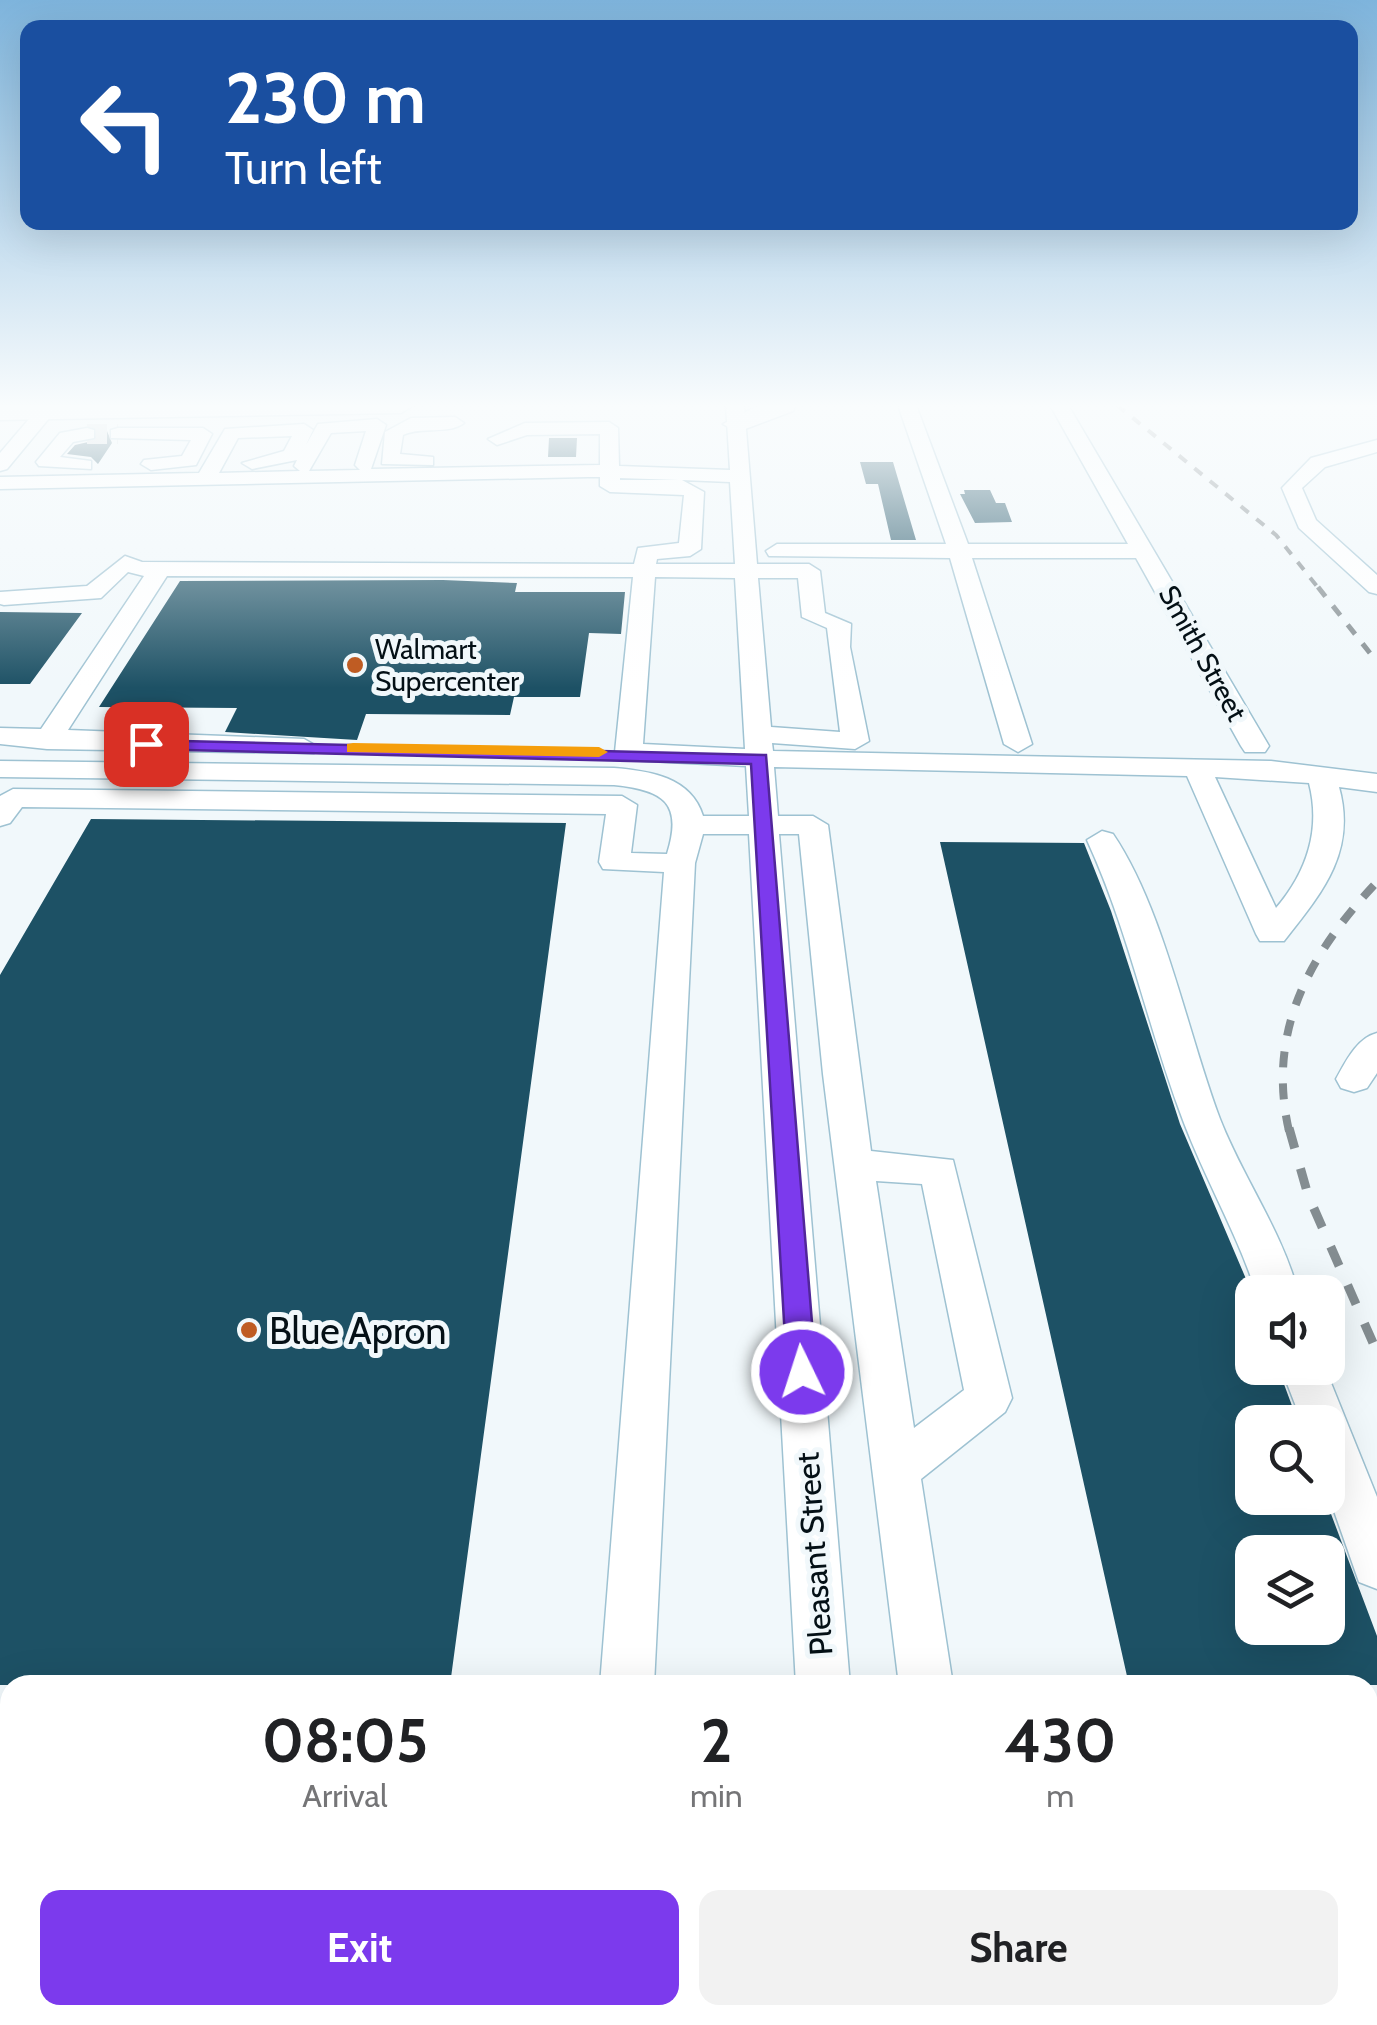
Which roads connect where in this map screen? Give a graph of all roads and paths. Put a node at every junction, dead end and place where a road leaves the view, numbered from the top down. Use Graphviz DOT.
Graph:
graph roads {
  1 [pos="693,500"];
  2 [pos="740,500"];
  3 [pos="941,500"];
  4 [pos="1116,500"];
  5 [pos="1297,500"];
  6 [pos="959,550"];
  7 [pos="1146,550"];
  8 [pos="744,561"];
  9 [pos="160,569"];
  10 [pos="643,570"];
  11 [pos="1377,586"];
  12 [pos="4,598"];
  13 [pos="0,736"];
  14 [pos="47,741"];
  15 [pos="1018,744"];
  16 [pos="758,746"];
  17 [pos="1255,746"];
  18 [pos="629,752"];
  19 [pos="1197,768"];
  20 [pos="1322,776"];
  21 [pos="1377,783"];
  22 [pos="10,789"];
  23 [pos="764,825"];
  24 [pos="691,826"];
  25 [pos="1102,840"];
  26 [pos="680,863"];
  27 [pos="1377,1045"];
  28 [pos="1354,1079"];
  29 [pos="854,1164"];
  30 [pos="1272,1275"];
  31 [pos="896,1470"];
  32 [pos="1345,1477"];
  33 [pos="1377,1564"];
  34 [pos="628,1675"];
  35 [pos="822,1675"];
  36 [pos="925,1675"];
  1 -- 10 [label="street"];
  2 -- 8 [label="street, Pleasant Street"];
  3 -- 6 [label="street"];
  4 -- 7 [label="street, Smith Street"];
  5 -- 11 [label="street"];
  6 -- 7 [label="street"];
  6 -- 8 [label="street"];
  6 -- 15 [label="street"];
  7 -- 17 [label="street, Smith Street"];
  8 -- 10 [label="street"];
  8 -- 16 [label="street, Pleasant Street"];
  8 -- 16 [label="street"];
  9 -- 10 [label="street"];
  9 -- 12 [label="street"];
  9 -- 14 [label="street"];
  10 -- 18 [label="street"];
  13 -- 14 [label="street"];
  14 -- 18 [label="street"];
  16 -- 18 [label="street"];
  16 -- 19 [label="street"];
  16 -- 23 [label="street, Pleasant Street"];
  19 -- 20 [label="street"];
  19 -- 20 [label="street"];
  20 -- 21 [label="street"];
  22 -- 24 [label="street"];
  22 -- 26 [label="street"];
  23 -- 24 [label="street"];
  23 -- 29 [label="street"];
  23 -- 35 [label="street, Pleasant Street"];
  24 -- 26 [label="street"];
  25 -- 30 [label="street"];
  26 -- 34 [label="street"];
  27 -- 28 [label="street"];
  29 -- 31 [label="street"];
  29 -- 31 [label="street"];
  31 -- 36 [label="street"];
  32 -- 33 [label="street"];
}
